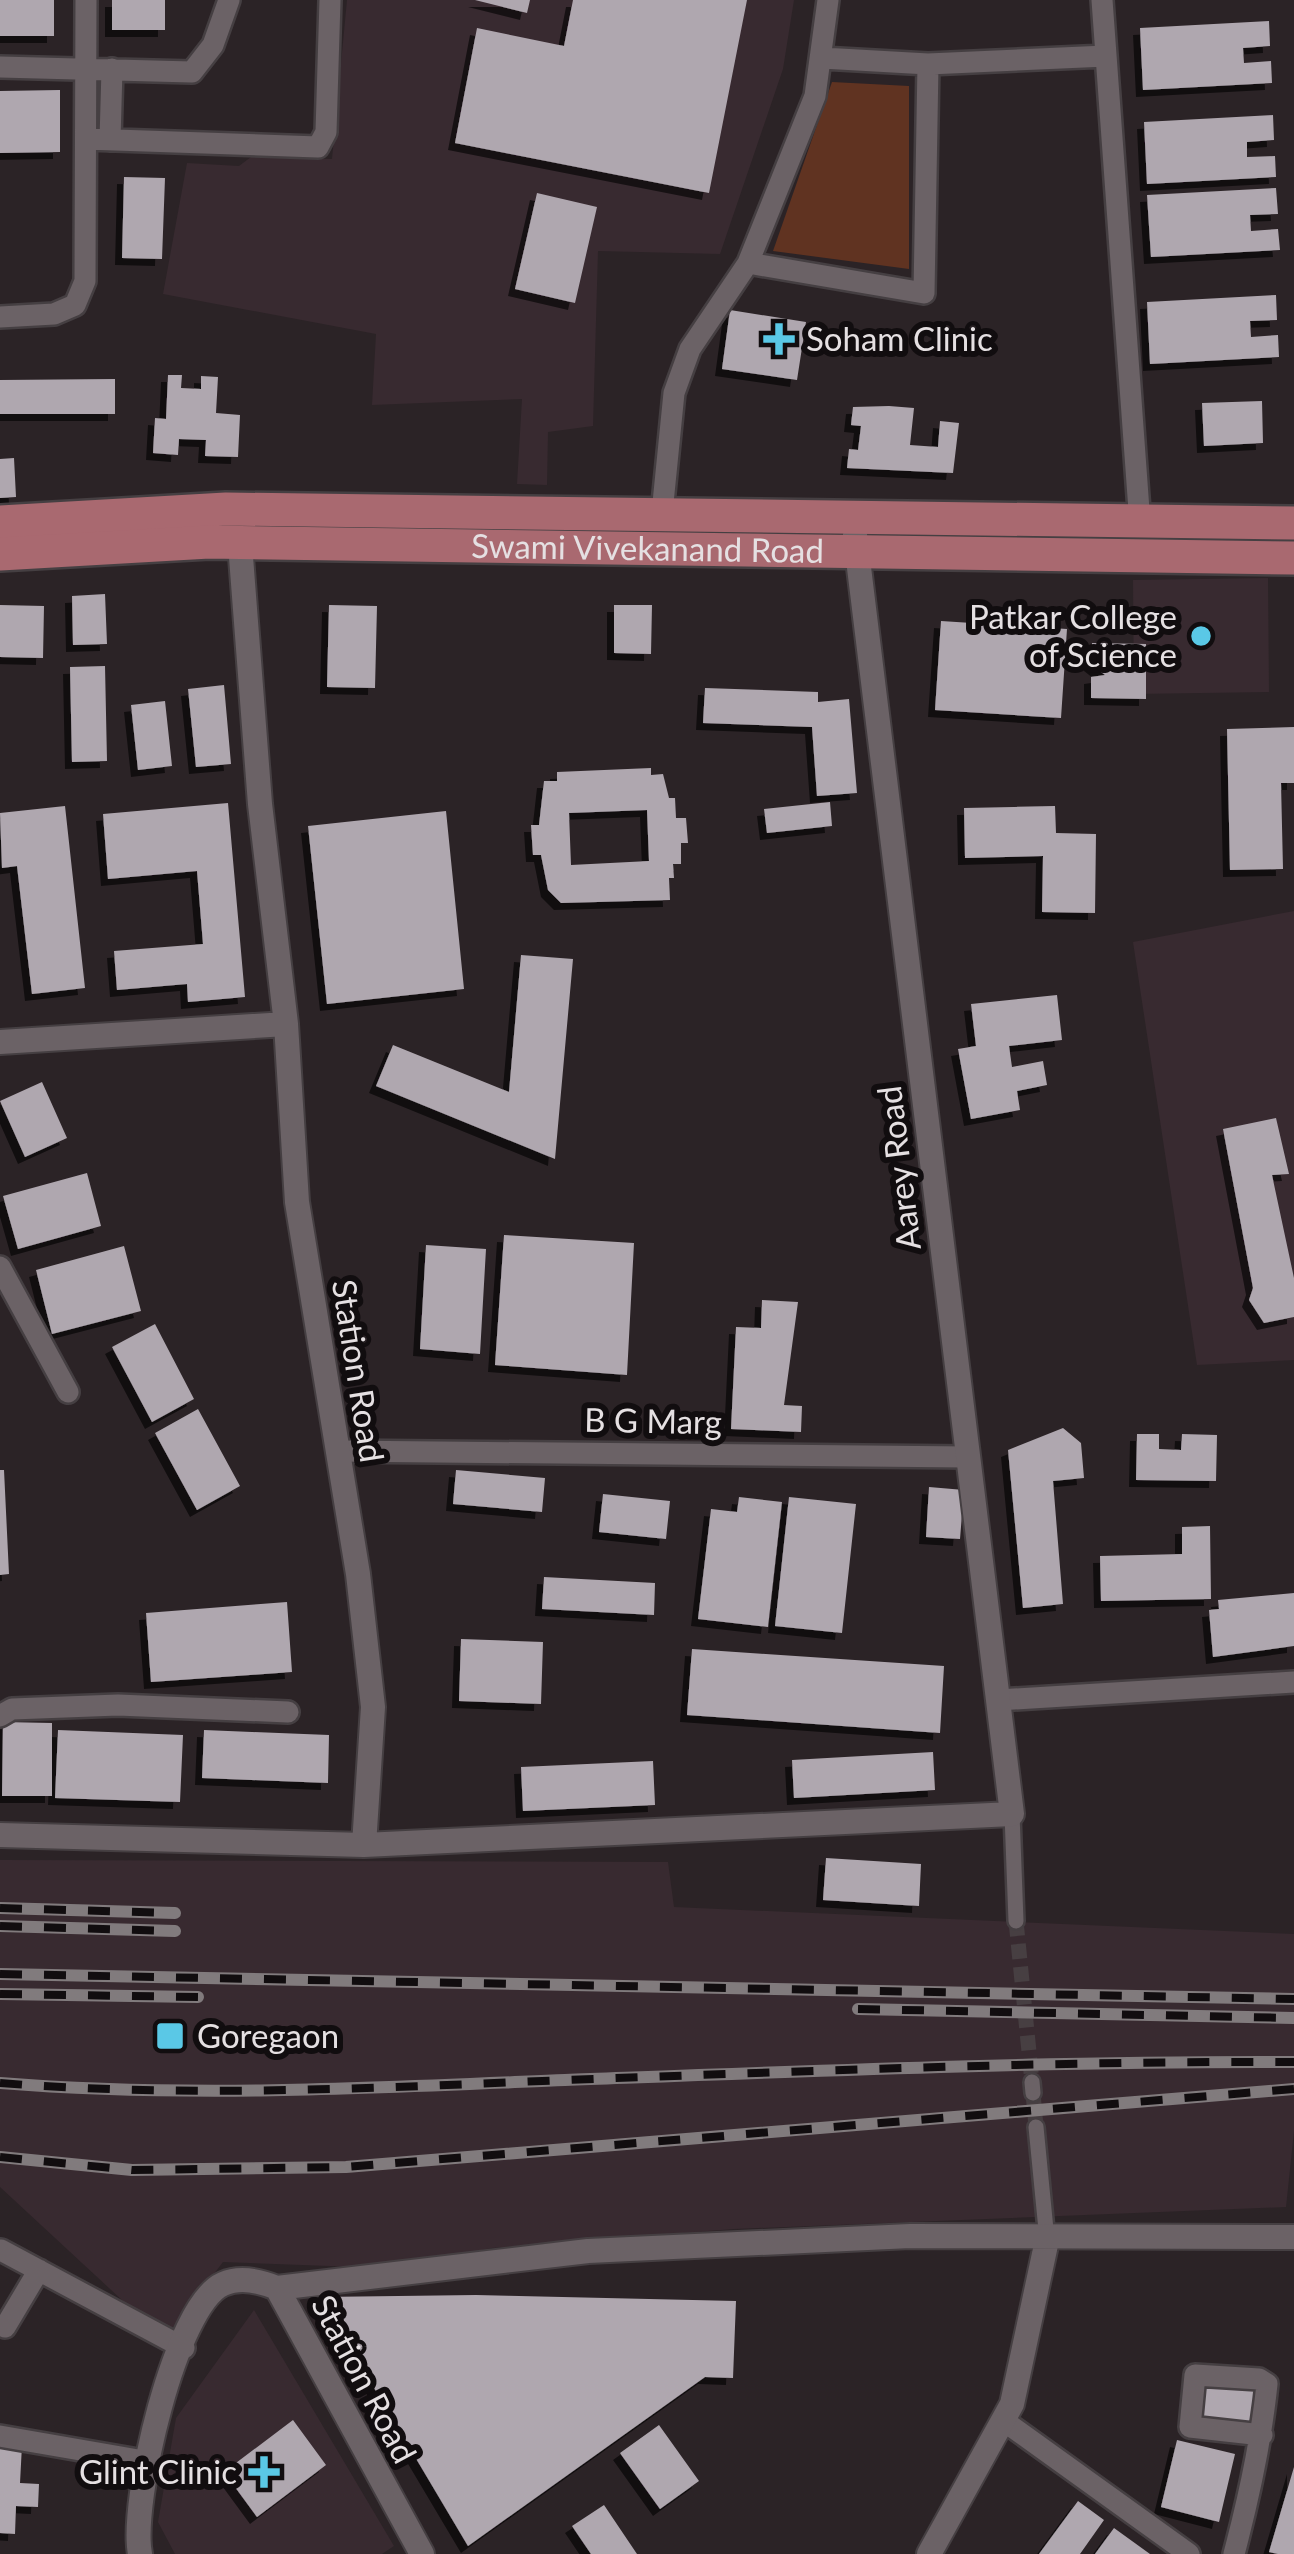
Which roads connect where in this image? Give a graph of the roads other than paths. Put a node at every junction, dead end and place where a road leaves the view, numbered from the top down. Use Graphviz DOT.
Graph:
graph roads {
  1 [pos="86,0"];
  2 [pos="229,0"];
  3 [pos="330,0"];
  4 [pos="828,0"];
  5 [pos="1102,0"];
  6 [pos="1106,56"];
  7 [pos="822,58"];
  8 [pos="928,64"];
  9 [pos="0,67"];
  10 [pos="86,68"];
  11 [pos="112,69"];
  12 [pos="86,140"];
  13 [pos="110,140"];
  14 [pos="748,263"];
  15 [pos="0,317"];
  16 [pos="662,514"];
  17 [pos="0,522"];
  18 [pos="1294,523"];
  19 [pos="1140,524"];
  20 [pos="854,532"];
  21 [pos="240,544"];
  22 [pos="0,554"];
  23 [pos="1294,558"];
  24 [pos="286,1024"];
  25 [pos="0,1042"];
  26 [pos="0,1267"];
  27 [pos="68,1392"];
  28 [pos="338,1451"];
  29 [pos="968,1456"];
  30 [pos="1294,1682"];
  31 [pos="998,1700"];
  32 [pos="287,1712"];
  33 [pos="0,1716"];
  34 [pos="1012,1814"];
  35 [pos="0,1835"];
  36 [pos="364,1845"];
  37 [pos="1016,1921"];
  38 [pos="1036,2127"];
  39 [pos="1294,2237"];
  40 [pos="1047,2240"];
  41 [pos="1,2250"];
  42 [pos="39,2270"];
  43 [pos="277,2288"];
  44 [pos="5,2326"];
  45 [pos="184,2348"];
  46 [pos="1004,2421"];
  47 [pos="1262,2435"];
  48 [pos="0,2436"];
  49 [pos="144,2461"];
  50 [pos="140,2554"];
  51 [pos="422,2554"];
  52 [pos="929,2554"];
  53 [pos="1189,2554"];
  54 [pos="1234,2554"];
  1 -- 10 [label="street"];
  2 -- 11 [label="street"];
  3 -- 13 [label="street"];
  4 -- 7 [label="street"];
  5 -- 6 [label="street"];
  6 -- 8 [label="street"];
  6 -- 19 [label="street"];
  7 -- 8 [label="street"];
  7 -- 14 [label="street"];
  8 -- 14 [label="street"];
  9 -- 10 [label="street"];
  10 -- 11 [label="street"];
  10 -- 12 [label="street"];
  11 -- 13 [label="street"];
  12 -- 13 [label="street"];
  12 -- 15 [label="street"];
  14 -- 16 [label="street"];
  16 -- 17 [label="main road, Swami Vivekanand Road"];
  16 -- 20 [label="main road, Swami Vivekanand Road"];
  18 -- 19 [label="main road, Swami Vivekanand Road"];
  19 -- 20 [label="main road, Swami Vivekanand Road"];
  20 -- 21 [label="main road, Swami Vivekanand Road"];
  20 -- 23 [label="main road, Swami Vivekanand Road"];
  20 -- 29 [label="street, Aarey Road"];
  21 -- 22 [label="main road, Swami Vivekanand Road"];
  21 -- 24 [label="street, Station Road"];
  24 -- 25 [label="street"];
  24 -- 28 [label="street, Station Road"];
  26 -- 27 [label="street"];
  28 -- 29 [label="street, B G Marg"];
  28 -- 36 [label="street, Station Road"];
  29 -- 31 [label="street, Aarey Road"];
  30 -- 31 [label="street"];
  31 -- 34 [label="street, Aarey Road"];
  32 -- 33 [label="street"];
  34 -- 36 [label="street"];
  34 -- 37 [label="street"];
  35 -- 36 [label="street"];
  38 -- 40 [label="street"];
  39 -- 40 [label="street"];
  40 -- 43 [label="street"];
  40 -- 46 [label="street"];
  41 -- 42 [label="street"];
  42 -- 44 [label="street"];
  42 -- 45 [label="street"];
  43 -- 45 [label="street, Station Road"];
  43 -- 51 [label="street, Station Road"];
  45 -- 49 [label="street, Station Road"];
  46 -- 52 [label="street"];
  46 -- 53 [label="street"];
  47 -- 54 [label="street"];
  48 -- 49 [label="street"];
  49 -- 50 [label="street, Station Road"];
}
